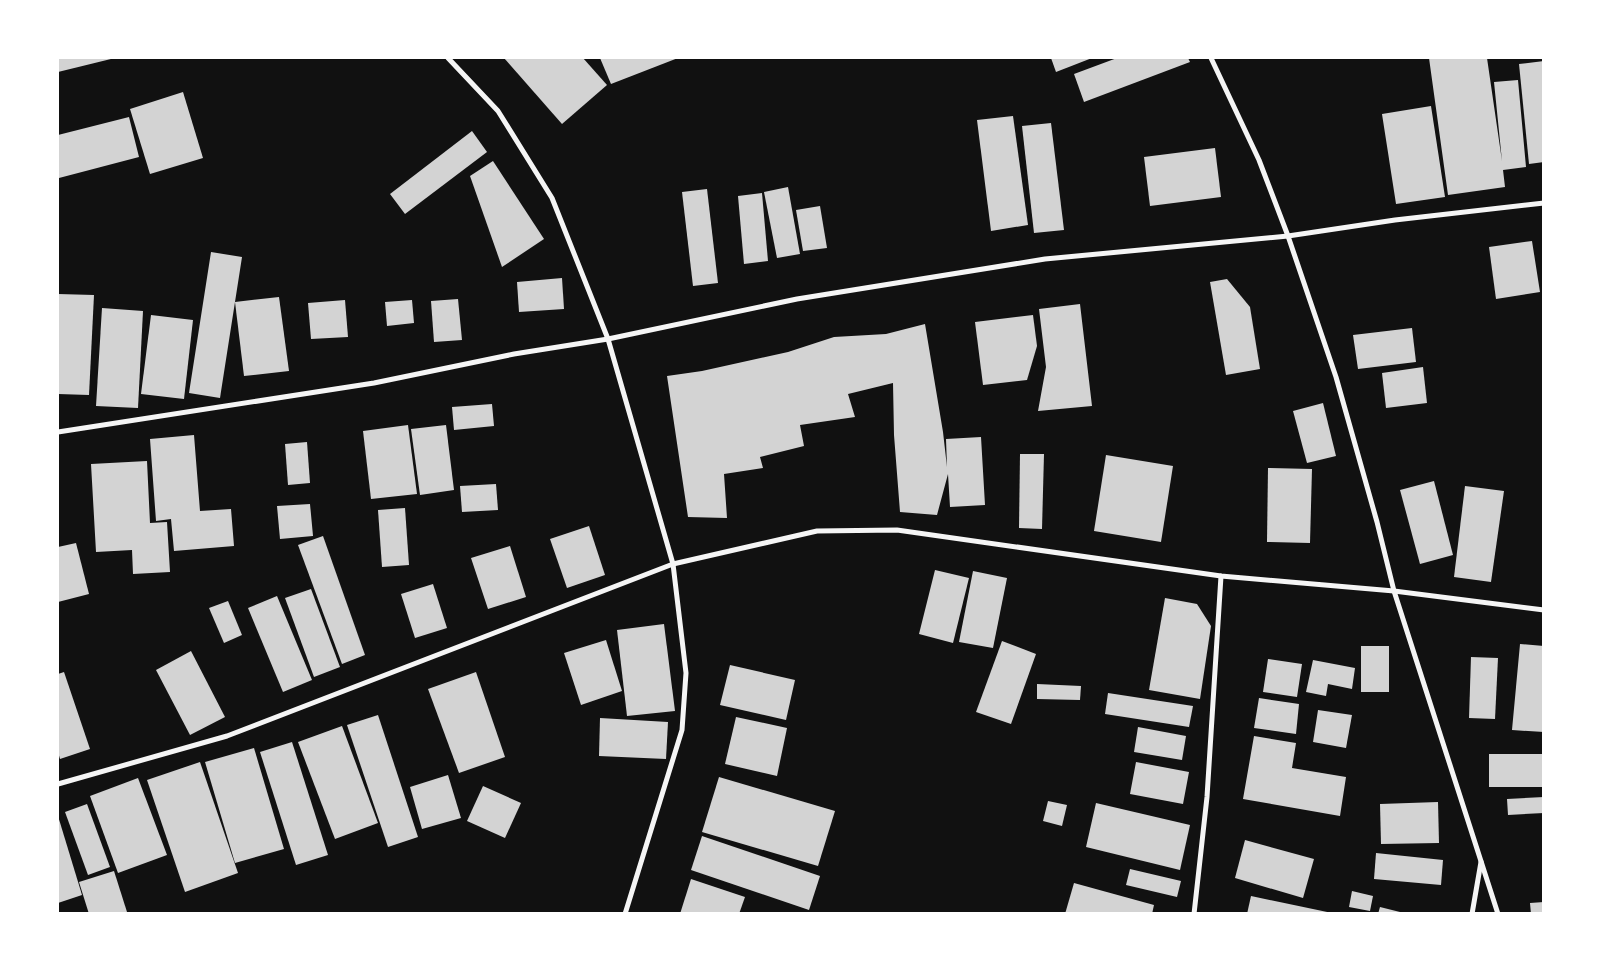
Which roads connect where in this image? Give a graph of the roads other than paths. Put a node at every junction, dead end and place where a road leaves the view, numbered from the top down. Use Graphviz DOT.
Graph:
graph roads {
  1 [pos="448,58"];
  2 [pos="1211,58"];
  3 [pos="1544,203"];
  4 [pos="1288,236"];
  5 [pos="608,338"];
  6 [pos="58,432"];
  7 [pos="673,564"];
  8 [pos="1221,576"];
  9 [pos="1394,591"];
  10 [pos="1544,610"];
  11 [pos="58,784"];
  12 [pos="1481,862"];
  13 [pos="625,914"];
  14 [pos="1194,914"];
  15 [pos="1472,914"];
  16 [pos="1498,914"];
  1 -- 5 [label="street"];
  2 -- 4 [label="street"];
  3 -- 4 [label="street"];
  4 -- 5 [label="street"];
  4 -- 9 [label="street"];
  5 -- 6 [label="street"];
  5 -- 7 [label="street"];
  7 -- 8 [label="street"];
  7 -- 11 [label="street"];
  7 -- 13 [label="street"];
  8 -- 9 [label="street"];
  8 -- 14 [label="street"];
  9 -- 10 [label="street"];
  9 -- 12 [label="street"];
  12 -- 15 [label="street"];
  12 -- 16 [label="street"];
}
